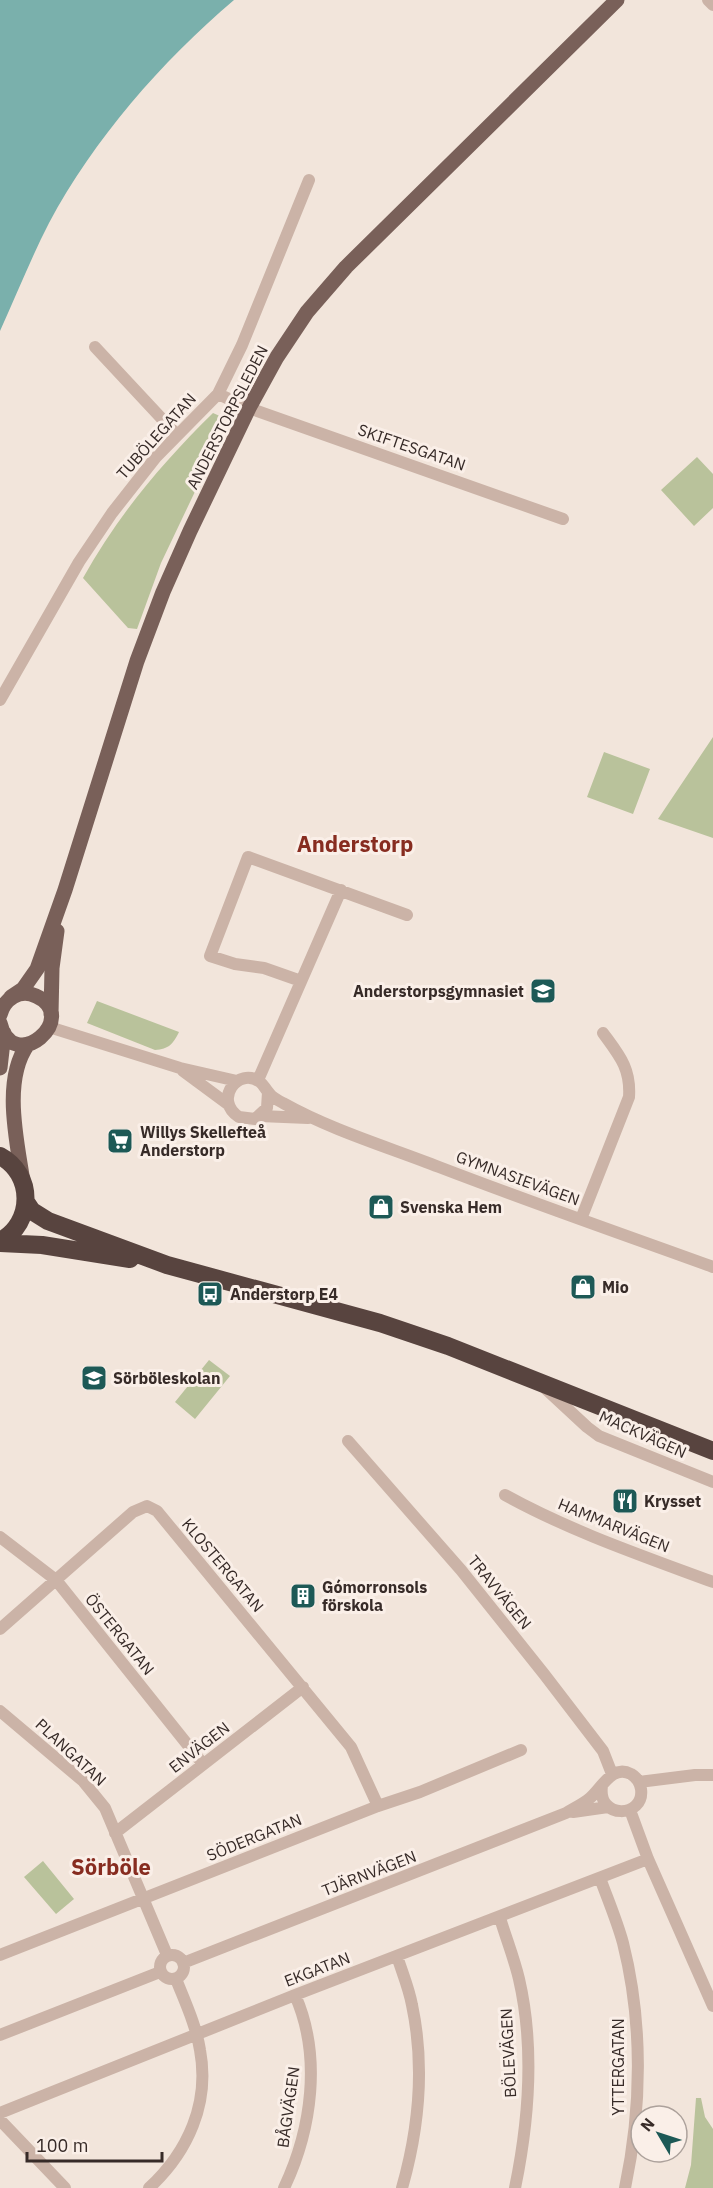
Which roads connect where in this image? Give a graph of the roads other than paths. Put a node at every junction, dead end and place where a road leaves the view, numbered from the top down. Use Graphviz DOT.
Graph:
graph roads {
  1 [pos="617,0"];
  2 [pos="708,0"];
  3 [pos="713,5"];
  4 [pos="309,180"];
  5 [pos="95,347"];
  6 [pos="218,394"];
  7 [pos="249,408"];
  8 [pos="177,435"];
  9 [pos="563,519"];
  10 [pos="0,700"];
  11 [pos="65,890"];
  12 [pos="341,891"];
  13 [pos="407,915"];
  14 [pos="301,981"];
  15 [pos="3,1014"];
  16 [pos="50,1023"];
  17 [pos="603,1033"];
  18 [pos="28,1044"];
  19 [pos="0,1068"];
  20 [pos="180,1068"];
  21 [pos="258,1080"];
  22 [pos="237,1081"];
  23 [pos="268,1092"];
  24 [pos="229,1105"];
  25 [pos="260,1116"];
  26 [pos="312,1118"];
  27 [pos="0,1156"];
  28 [pos="25,1193"];
  29 [pos="581,1220"];
  30 [pos="0,1242"];
  31 [pos="167,1265"];
  32 [pos="713,1267"];
  33 [pos="539,1382"];
  34 [pos="348,1441"];
  35 [pos="713,1451"];
  36 [pos="713,1482"];
  37 [pos="505,1495"];
  38 [pos="0,1537"];
  39 [pos="56,1580"];
  40 [pos="713,1582"];
  41 [pos="0,1629"];
  42 [pos="303,1687"];
  43 [pos="0,1711"];
  44 [pos="521,1750"];
  45 [pos="203,1764"];
  46 [pos="612,1774"];
  47 [pos="713,1775"];
  48 [pos="639,1782"];
  49 [pos="603,1786"];
  50 [pos="378,1806"];
  51 [pos="608,1807"];
  52 [pos="630,1810"];
  53 [pos="566,1813"];
  54 [pos="115,1833"];
  55 [pos="648,1859"];
  56 [pos="600,1878"];
  57 [pos="144,1898"];
  58 [pos="500,1918"];
  59 [pos="0,1955"];
  60 [pos="167,1955"];
  61 [pos="397,1956"];
  62 [pos="183,1963"];
  63 [pos="160,1972"];
  64 [pos="176,1979"];
  65 [pos="295,1995"];
  66 [pos="713,2006"];
  67 [pos="196,2034"];
  68 [pos="0,2035"];
  69 [pos="0,2113"];
  70 [pos="0,2120"];
  71 [pos="65,2188"];
  72 [pos="149,2188"];
  73 [pos="284,2188"];
  74 [pos="402,2188"];
  75 [pos="515,2188"];
  76 [pos="626,2188"];
  1 -- 7 [label="main road, ANDERSTORPSLEDEN"];
  2 -- 3 [label="street"];
  4 -- 6 [label="street, TUBÖLEGATAN"];
  5 -- 8 [label="street"];
  6 -- 7 [label="street, SKIFTESGATAN"];
  6 -- 8 [label="street, TUBÖLEGATAN"];
  7 -- 9 [label="street, SKIFTESGATAN"];
  7 -- 11 [label="main road, ANDERSTORPSLEDEN"];
  8 -- 10 [label="street, TUBÖLEGATAN"];
  11 -- 15 [label="main road, ANDERSTORPSLEDEN"];
  11 -- 16 [label="main road, ANDERSTORPSLEDEN"];
  12 -- 13 [label="street"];
  12 -- 14 [label="street"];
  12 -- 14 [label="street"];
  14 -- 21 [label="street"];
  15 -- 16 [label="main road"];
  15 -- 18 [label="main road"];
  15 -- 19 [label="main road"];
  16 -- 18 [label="main road"];
  16 -- 20 [label="street"];
  17 -- 29 [label="street"];
  18 -- 28 [label="main road"];
  20 -- 22 [label="street"];
  20 -- 24 [label="street"];
  21 -- 22 [label="street"];
  21 -- 23 [label="street"];
  22 -- 24 [label="street"];
  23 -- 25 [label="street"];
  23 -- 26 [label="street, GYMNASIEVÄGEN"];
  24 -- 25 [label="street"];
  25 -- 26 [label="street, GYMNASIEVÄGEN"];
  26 -- 29 [label="street, GYMNASIEVÄGEN"];
  27 -- 28 [label="highway"];
  28 -- 30 [label="highway"];
  28 -- 31 [label="highway"];
  29 -- 32 [label="street, GYMNASIEVÄGEN"];
  30 -- 31 [label="highway"];
  31 -- 33 [label="highway"];
  33 -- 35 [label="highway"];
  33 -- 36 [label="street, MACKVÄGEN"];
  34 -- 46 [label="street, TRAVVÄGEN"];
  37 -- 40 [label="street, HAMMARVÄGEN"];
  38 -- 39 [label="street, ÖSTERGATAN"];
  39 -- 41 [label="street, KLOSTERGATAN"];
  39 -- 42 [label="street, KLOSTERGATAN"];
  39 -- 45 [label="street, ÖSTERGATAN"];
  42 -- 45 [label="street, ENVÄGEN"];
  42 -- 50 [label="street, KLOSTERGATAN"];
  43 -- 54 [label="street, PLANGATAN"];
  44 -- 50 [label="street, SÖDERGATAN"];
  45 -- 54 [label="street, ENVÄGEN"];
  46 -- 48 [label="street"];
  46 -- 49 [label="street"];
  47 -- 48 [label="street"];
  48 -- 52 [label="street"];
  49 -- 51 [label="street"];
  49 -- 53 [label="street, TJÄRNVÄGEN"];
  50 -- 57 [label="street, SÖDERGATAN"];
  51 -- 52 [label="street"];
  51 -- 53 [label="street, TJÄRNVÄGEN"];
  52 -- 55 [label="street"];
  53 -- 62 [label="street, TJÄRNVÄGEN"];
  54 -- 57 [label="street, PLANGATAN"];
  55 -- 56 [label="street, EKGATAN"];
  55 -- 66 [label="street"];
  56 -- 58 [label="street, EKGATAN"];
  56 -- 76 [label="street, YTTERGATAN"];
  57 -- 59 [label="street, SÖDERGATAN"];
  57 -- 60 [label="street, PLANGATAN"];
  58 -- 61 [label="street, EKGATAN"];
  58 -- 75 [label="street, BÖLEVÄGEN"];
  60 -- 62 [label="street"];
  60 -- 63 [label="street"];
  61 -- 65 [label="street, EKGATAN"];
  61 -- 74 [label="street"];
  62 -- 64 [label="street"];
  63 -- 64 [label="street"];
  63 -- 68 [label="street"];
  64 -- 67 [label="street"];
  65 -- 67 [label="street, EKGATAN"];
  65 -- 73 [label="street, BÅGVÄGEN"];
  67 -- 69 [label="street, EKGATAN"];
  67 -- 72 [label="street"];
  70 -- 71 [label="street"];
}
